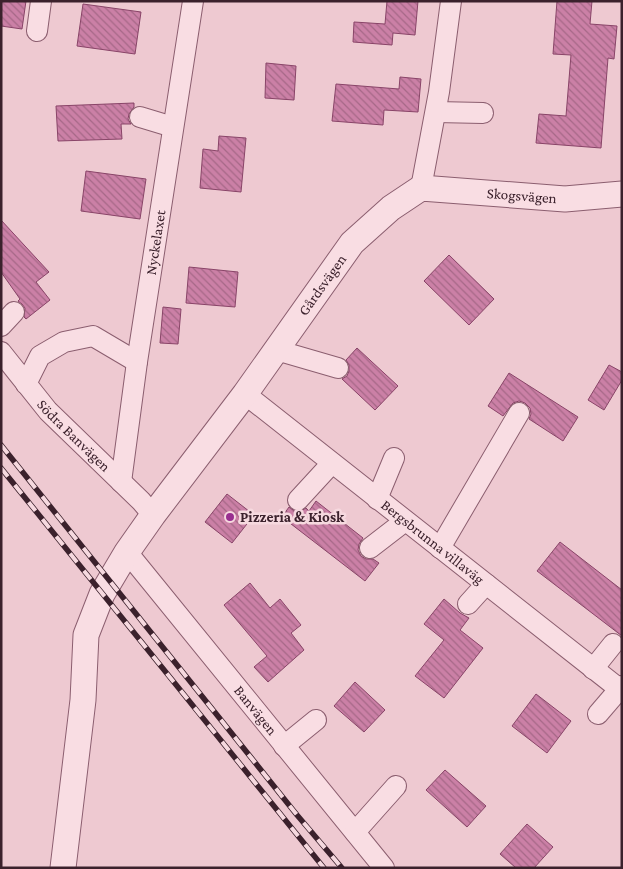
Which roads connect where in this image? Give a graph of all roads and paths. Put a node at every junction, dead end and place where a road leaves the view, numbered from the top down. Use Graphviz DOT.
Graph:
graph roads {
  1 [pos="41,1"];
  2 [pos="193,1"];
  3 [pos="451,1"];
  4 [pos="37,31"];
  5 [pos="436,112"];
  6 [pos="483,113"];
  7 [pos="140,117"];
  8 [pos="173,127"];
  9 [pos="421,188"];
  10 [pos="622,194"];
  11 [pos="276,350"];
  12 [pos="1,352"];
  13 [pos="137,362"];
  14 [pos="338,368"];
  15 [pos="26,384"];
  16 [pos="245,394"];
  17 [pos="519,413"];
  18 [pos="394,458"];
  19 [pos="332,463"];
  20 [pos="121,482"];
  21 [pos="377,498"];
  22 [pos="298,500"];
  23 [pos="153,515"];
  24 [pos="405,521"];
  25 [pos="370,548"];
  26 [pos="440,548"];
  27 [pos="127,552"];
  28 [pos="486,584"];
  29 [pos="468,604"];
  30 [pos="613,644"];
  31 [pos="594,669"];
  32 [pos="621,689"];
  33 [pos="598,714"];
  34 [pos="316,720"];
  35 [pos="284,746"];
  36 [pos="396,786"];
  37 [pos="355,832"];
  38 [pos="63,868"];
  39 [pos="384,868"];
  1 -- 4 [label="street"];
  2 -- 8 [label="street, Nyckelaxet"];
  3 -- 5 [label="street"];
  5 -- 6 [label="street"];
  5 -- 9 [label="street"];
  7 -- 8 [label="street"];
  8 -- 13 [label="street, Nyckelaxet"];
  9 -- 10 [label="street, Skogsvägen"];
  9 -- 11 [label="street, Gårdsvägen"];
  11 -- 14 [label="street"];
  11 -- 16 [label="street, Gårdsvägen"];
  12 -- 15 [label="street, Södra Banvägen"];
  13 -- 15 [label="street"];
  13 -- 20 [label="street, Nyckelaxet"];
  15 -- 20 [label="street, Södra Banvägen"];
  16 -- 19 [label="street, Bergsbrunna villaväg"];
  16 -- 23 [label="street, Gårdsvägen"];
  17 -- 26 [label="street"];
  18 -- 21 [label="street"];
  19 -- 21 [label="street, Bergsbrunna villaväg"];
  19 -- 22 [label="street"];
  20 -- 23 [label="street, Södra Banvägen"];
  21 -- 24 [label="street, Bergsbrunna villaväg"];
  23 -- 27 [label="street, Gårdsvägen"];
  24 -- 25 [label="street"];
  24 -- 26 [label="street, Bergsbrunna villaväg"];
  26 -- 28 [label="street, Bergsbrunna villaväg"];
  27 -- 35 [label="street, Banvägen"];
  27 -- 38 [label="street, Gårdsvägen"];
  28 -- 29 [label="street"];
  28 -- 31 [label="street, Bergsbrunna villaväg"];
  30 -- 31 [label="street"];
  31 -- 32 [label="street, Bergsbrunna villaväg"];
  32 -- 33 [label="street"];
  34 -- 35 [label="street"];
  35 -- 37 [label="street, Banvägen"];
  36 -- 37 [label="street"];
  37 -- 39 [label="street, Banvägen"];
}
